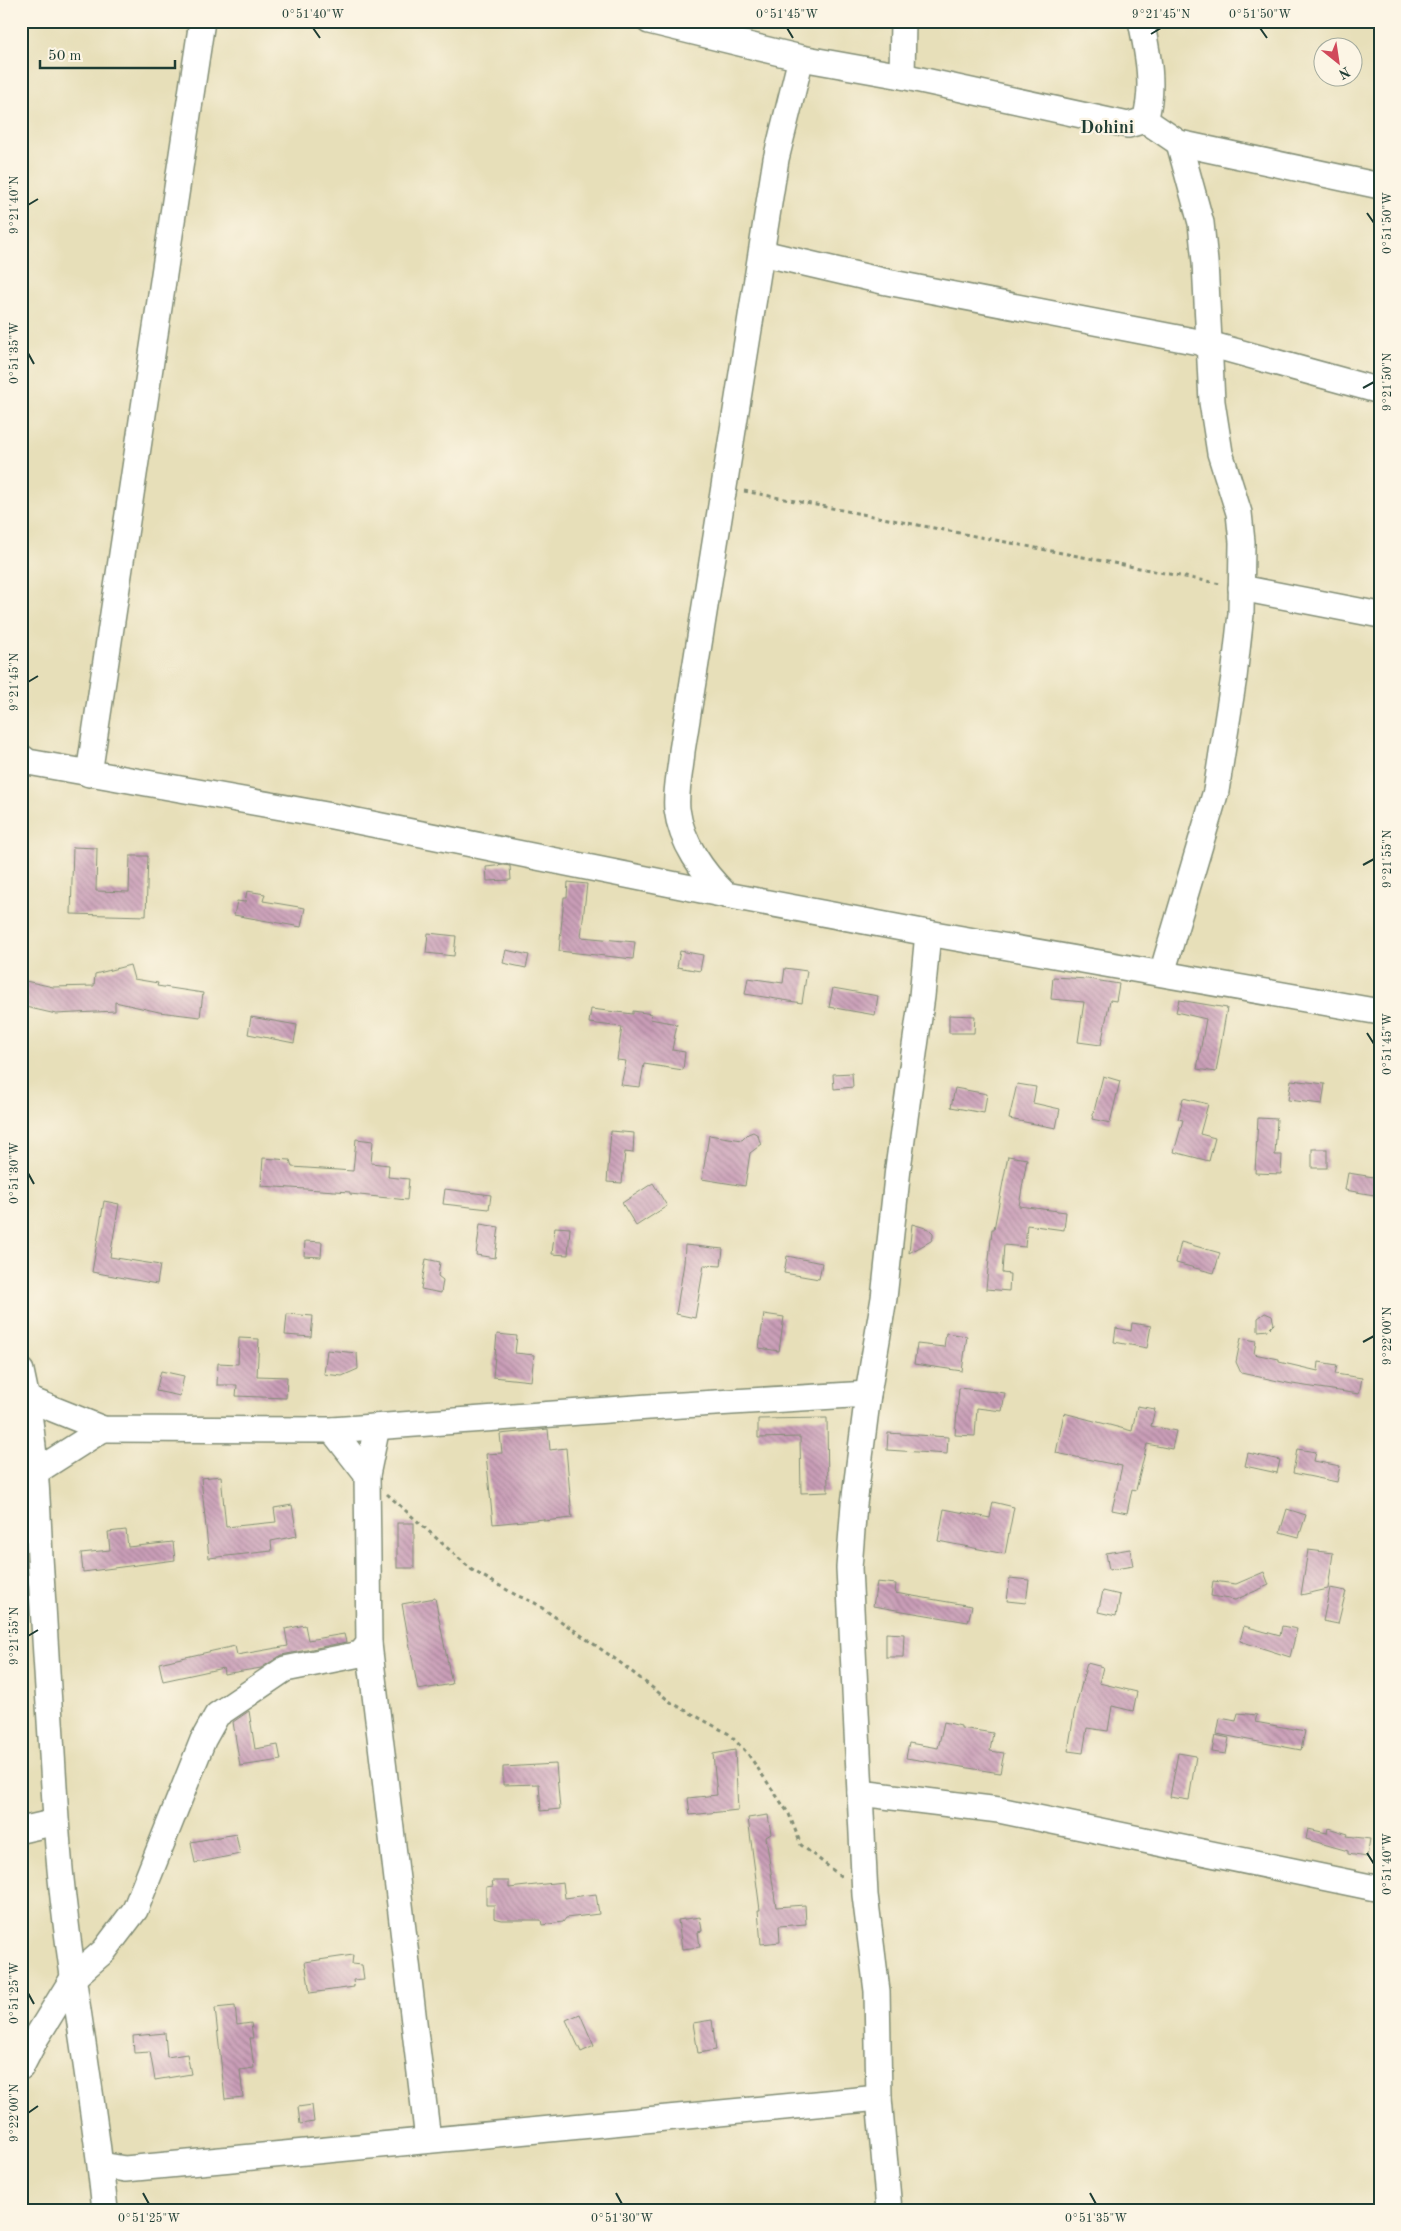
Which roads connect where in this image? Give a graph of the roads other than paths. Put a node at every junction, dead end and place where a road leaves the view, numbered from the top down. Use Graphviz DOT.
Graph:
graph roads {
  1 [pos="202,21"];
  2 [pos="649,21"];
  3 [pos="903,21"];
  4 [pos="1140,21"];
  5 [pos="801,58"];
  6 [pos="902,76"];
  7 [pos="1145,120"];
  8 [pos="1179,143"];
  9 [pos="1380,186"];
  10 [pos="762,253"];
  11 [pos="1209,344"];
  12 [pos="1380,391"];
  13 [pos="1242,588"];
  14 [pos="1380,615"];
  15 [pos="23,761"];
  16 [pos="88,774"];
  17 [pos="726,895"];
  18 [pos="928,934"];
  19 [pos="1162,973"];
  20 [pos="1380,1012"];
  21 [pos="21,1371"];
  22 [pos="868,1394"];
  23 [pos="28,1398"];
  24 [pos="377,1427"];
  25 [pos="104,1429"];
  26 [pos="332,1430"];
  27 [pos="34,1474"];
  28 [pos="366,1475"];
  29 [pos="30,1530"];
  30 [pos="369,1644"];
  31 [pos="860,1793"];
  32 [pos="56,1822"];
  33 [pos="21,1830"];
  34 [pos="1380,1889"];
  35 [pos="73,1978"];
  36 [pos="21,2067"];
  37 [pos="879,2098"];
  38 [pos="428,2140"];
  39 [pos="101,2165"];
  40 [pos="105,2210"];
  41 [pos="888,2210"];
  1 -- 16 [label="street"];
  2 -- 5 [label="street"];
  3 -- 6 [label="street"];
  4 -- 7 [label="street"];
  5 -- 6 [label="street"];
  5 -- 10 [label="street"];
  6 -- 7 [label="street"];
  7 -- 8 [label="street"];
  8 -- 9 [label="street"];
  8 -- 11 [label="street"];
  10 -- 11 [label="street"];
  10 -- 17 [label="street"];
  11 -- 12 [label="street"];
  11 -- 13 [label="street"];
  13 -- 14 [label="street"];
  13 -- 19 [label="street"];
  15 -- 16 [label="street"];
  16 -- 17 [label="street"];
  17 -- 18 [label="street"];
  18 -- 19 [label="street"];
  18 -- 22 [label="street"];
  19 -- 20 [label="street"];
  21 -- 23 [label="street"];
  22 -- 24 [label="street"];
  22 -- 31 [label="street"];
  23 -- 25 [label="street"];
  23 -- 27 [label="street"];
  24 -- 26 [label="street"];
  24 -- 28 [label="street"];
  25 -- 26 [label="street"];
  25 -- 27 [label="street"];
  26 -- 28 [label="street"];
  27 -- 29 [label="street"];
  28 -- 30 [label="street"];
  29 -- 32 [label="street"];
  30 -- 35 [label="street"];
  30 -- 38 [label="street"];
  31 -- 34 [label="street"];
  31 -- 37 [label="street"];
  32 -- 33 [label="street"];
  32 -- 35 [label="street"];
  35 -- 36 [label="street"];
  35 -- 39 [label="street"];
  37 -- 38 [label="street"];
  37 -- 41 [label="street"];
  38 -- 39 [label="street"];
  39 -- 40 [label="street"];
}
